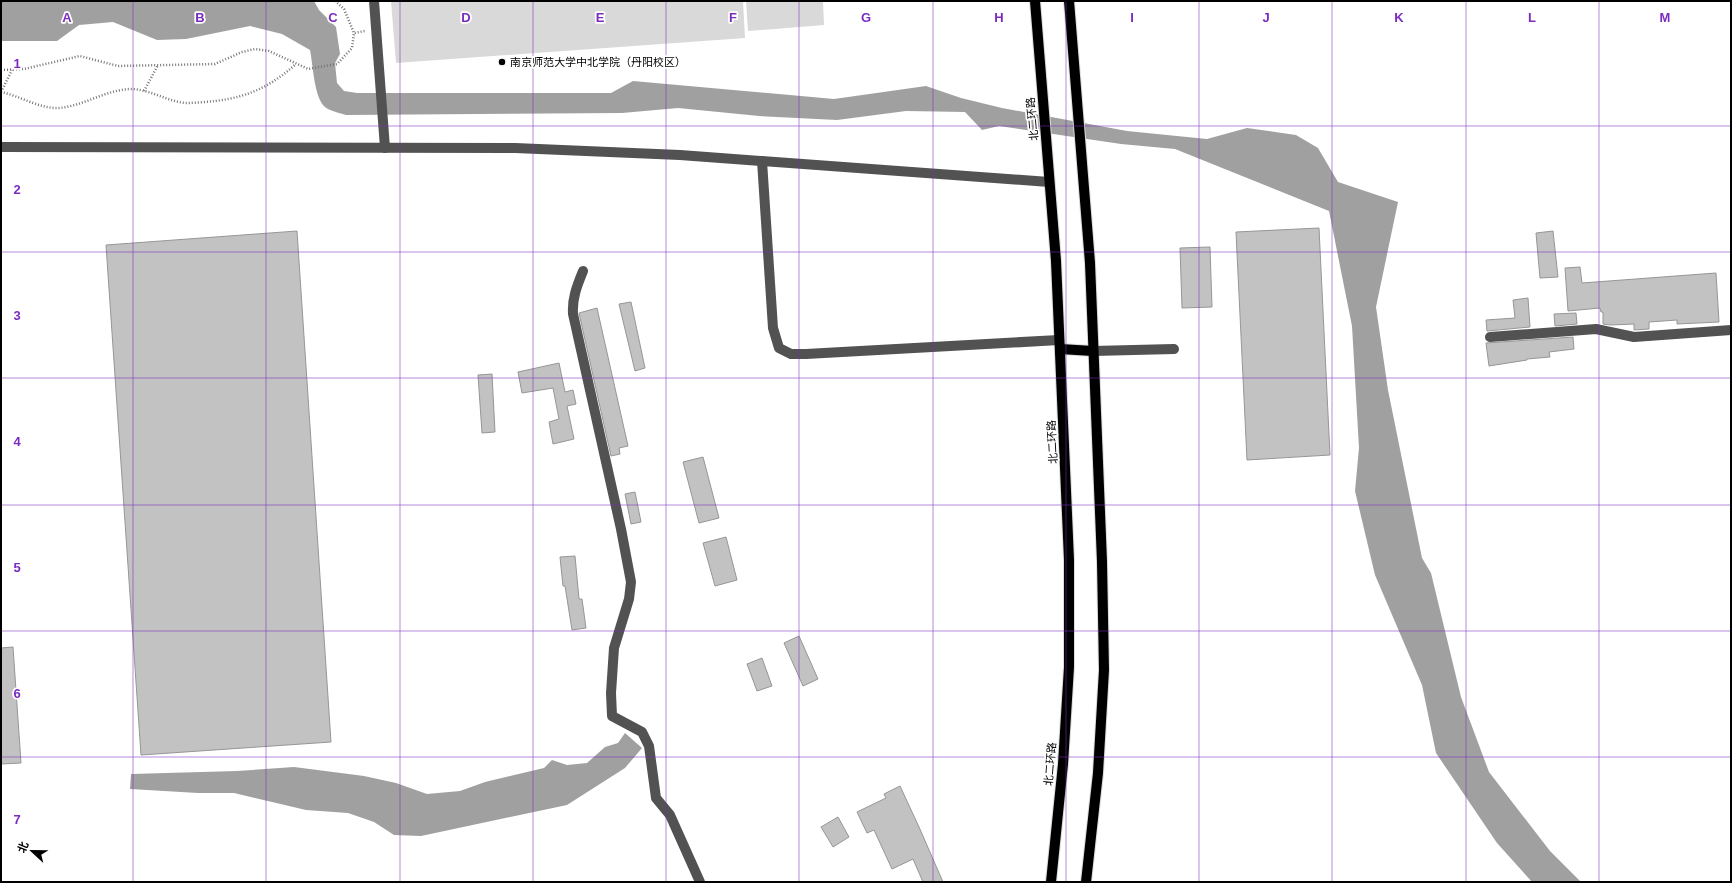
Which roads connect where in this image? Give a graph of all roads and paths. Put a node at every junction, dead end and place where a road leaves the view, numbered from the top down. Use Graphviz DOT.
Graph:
graph roads {
  1 [pos="335,1"];
  2 [pos="374,1"];
  3 [pos="1035,1"];
  4 [pos="1069,1"];
  5 [pos="376,29"];
  6 [pos="354,32"];
  7 [pos="296,64"];
  8 [pos="158,65"];
  9 [pos="1,70"];
  10 [pos="12,70"];
  11 [pos="144,91"];
  12 [pos="1,92"];
  13 [pos="1,147"];
  14 [pos="385,148"];
  15 [pos="762,161"];
  16 [pos="1050,182"];
  17 [pos="583,271"];
  18 [pos="1731,330"];
  19 [pos="1490,337"];
  20 [pos="1060,345"];
  21 [pos="1174,348"];
  22 [pos="1093,351"];
  23 [pos="700,882"];
  24 [pos="1051,882"];
  25 [pos="1086,882"];
  1 -- 6 [label="path"];
  2 -- 5 [label="street"];
  3 -- 16 [label="main road, 北二环路"];
  4 -- 22 [label="main road"];
  5 -- 6 [label="path"];
  5 -- 14 [label="street"];
  6 -- 7 [label="path"];
  7 -- 8 [label="path"];
  7 -- 11 [label="path"];
  8 -- 10 [label="path"];
  8 -- 11 [label="path"];
  9 -- 10 [label="path"];
  10 -- 12 [label="path"];
  11 -- 12 [label="path"];
  13 -- 14 [label="street"];
  14 -- 15 [label="street"];
  15 -- 16 [label="street"];
  15 -- 20 [label="street"];
  16 -- 20 [label="main road, 北二环路"];
  17 -- 23 [label="street"];
  18 -- 19 [label="street"];
  20 -- 22 [label="main road"];
  20 -- 24 [label="main road, 北二环路"];
  21 -- 22 [label="street"];
  22 -- 25 [label="main road"];
}
